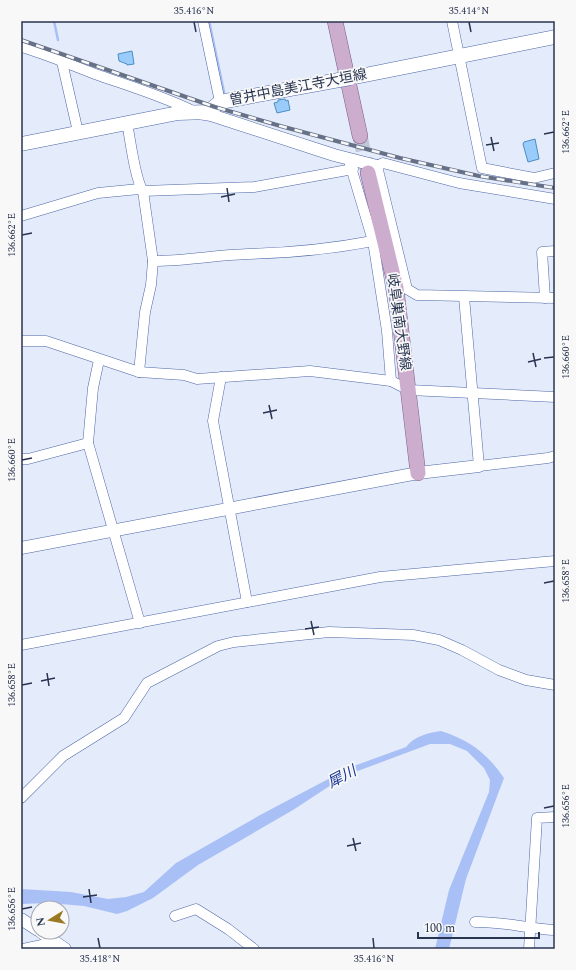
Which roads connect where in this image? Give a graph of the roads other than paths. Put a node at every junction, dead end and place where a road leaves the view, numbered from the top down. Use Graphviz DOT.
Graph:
graph roads {
  1 [pos="203,21"];
  2 [pos="335,21"];
  3 [pos="452,21"];
  4 [pos="555,37"];
  5 [pos="21,47"];
  6 [pos="459,56"];
  7 [pos="62,62"];
  8 [pos="220,102"];
  9 [pos="196,112"];
  10 [pos="127,122"];
  11 [pos="78,132"];
  12 [pos="360,136"];
  13 [pos="21,144"];
  14 [pos="350,164"];
  15 [pos="373,170"];
  16 [pos="555,173"];
  17 [pos="143,191"];
  18 [pos="555,198"];
  19 [pos="21,216"];
  20 [pos="373,241"];
  21 [pos="555,251"];
  22 [pos="153,260"];
  23 [pos="464,297"];
  24 [pos="550,298"];
  25 [pos="21,341"];
  26 [pos="99,360"];
  27 [pos="139,372"];
  28 [pos="221,376"];
  29 [pos="391,381"];
  30 [pos="409,390"];
  31 [pos="473,395"];
  32 [pos="555,398"];
  33 [pos="88,443"];
  34 [pos="555,456"];
  35 [pos="21,459"];
  36 [pos="479,466"];
  37 [pos="418,473"];
  38 [pos="230,509"];
  39 [pos="112,531"];
  40 [pos="21,548"];
  41 [pos="555,561"];
  42 [pos="247,602"];
  43 [pos="140,623"];
  44 [pos="21,645"];
  45 [pos="555,685"];
  46 [pos="21,798"];
  47 [pos="555,817"];
  48 [pos="175,916"];
  49 [pos="21,919"];
  50 [pos="475,922"];
  51 [pos="30,925"];
  52 [pos="530,929"];
  53 [pos="555,930"];
  54 [pos="44,940"];
  55 [pos="23,949"];
  56 [pos="254,949"];
  57 [pos="529,949"];
  1 -- 8 [label="street"];
  2 -- 12 [label="main road"];
  3 -- 6 [label="street"];
  4 -- 6 [label="main road, 曽井中島美江寺大垣線"];
  5 -- 7 [label="street"];
  6 -- 8 [label="main road, 曽井中島美江寺大垣線"];
  6 -- 16 [label="street"];
  7 -- 9 [label="street"];
  7 -- 11 [label="street"];
  8 -- 9 [label="main road, 曽井中島美江寺大垣線"];
  9 -- 10 [label="main road, 曽井中島美江寺大垣線"];
  9 -- 14 [label="street"];
  10 -- 11 [label="main road, 曽井中島美江寺大垣線"];
  10 -- 17 [label="street"];
  11 -- 13 [label="main road, 曽井中島美江寺大垣線"];
  14 -- 15 [label="street"];
  14 -- 17 [label="street"];
  14 -- 20 [label="street"];
  15 -- 18 [label="street"];
  15 -- 23 [label="street"];
  15 -- 30 [label="main road, 岐阜巣南大野線"];
  17 -- 19 [label="street"];
  17 -- 22 [label="street"];
  20 -- 22 [label="street"];
  20 -- 29 [label="street"];
  21 -- 24 [label="street"];
  22 -- 27 [label="street"];
  23 -- 24 [label="street"];
  23 -- 31 [label="street"];
  25 -- 26 [label="street"];
  26 -- 27 [label="street"];
  26 -- 33 [label="street"];
  27 -- 28 [label="street"];
  28 -- 29 [label="street"];
  28 -- 38 [label="street"];
  29 -- 30 [label="street"];
  30 -- 31 [label="street"];
  30 -- 37 [label="main road, 岐阜巣南大野線"];
  31 -- 32 [label="street"];
  31 -- 36 [label="street"];
  33 -- 35 [label="street"];
  33 -- 39 [label="street"];
  34 -- 36 [label="street"];
  36 -- 37 [label="street"];
  37 -- 38 [label="street"];
  38 -- 39 [label="street"];
  38 -- 42 [label="street"];
  39 -- 40 [label="street"];
  39 -- 43 [label="street"];
  41 -- 42 [label="street"];
  42 -- 43 [label="street"];
  43 -- 44 [label="street"];
  45 -- 46 [label="street"];
  47 -- 52 [label="street"];
  48 -- 56 [label="street"];
  49 -- 51 [label="street"];
  50 -- 52 [label="street"];
  52 -- 53 [label="street"];
  52 -- 57 [label="street"];
  54 -- 55 [label="street"];
}
